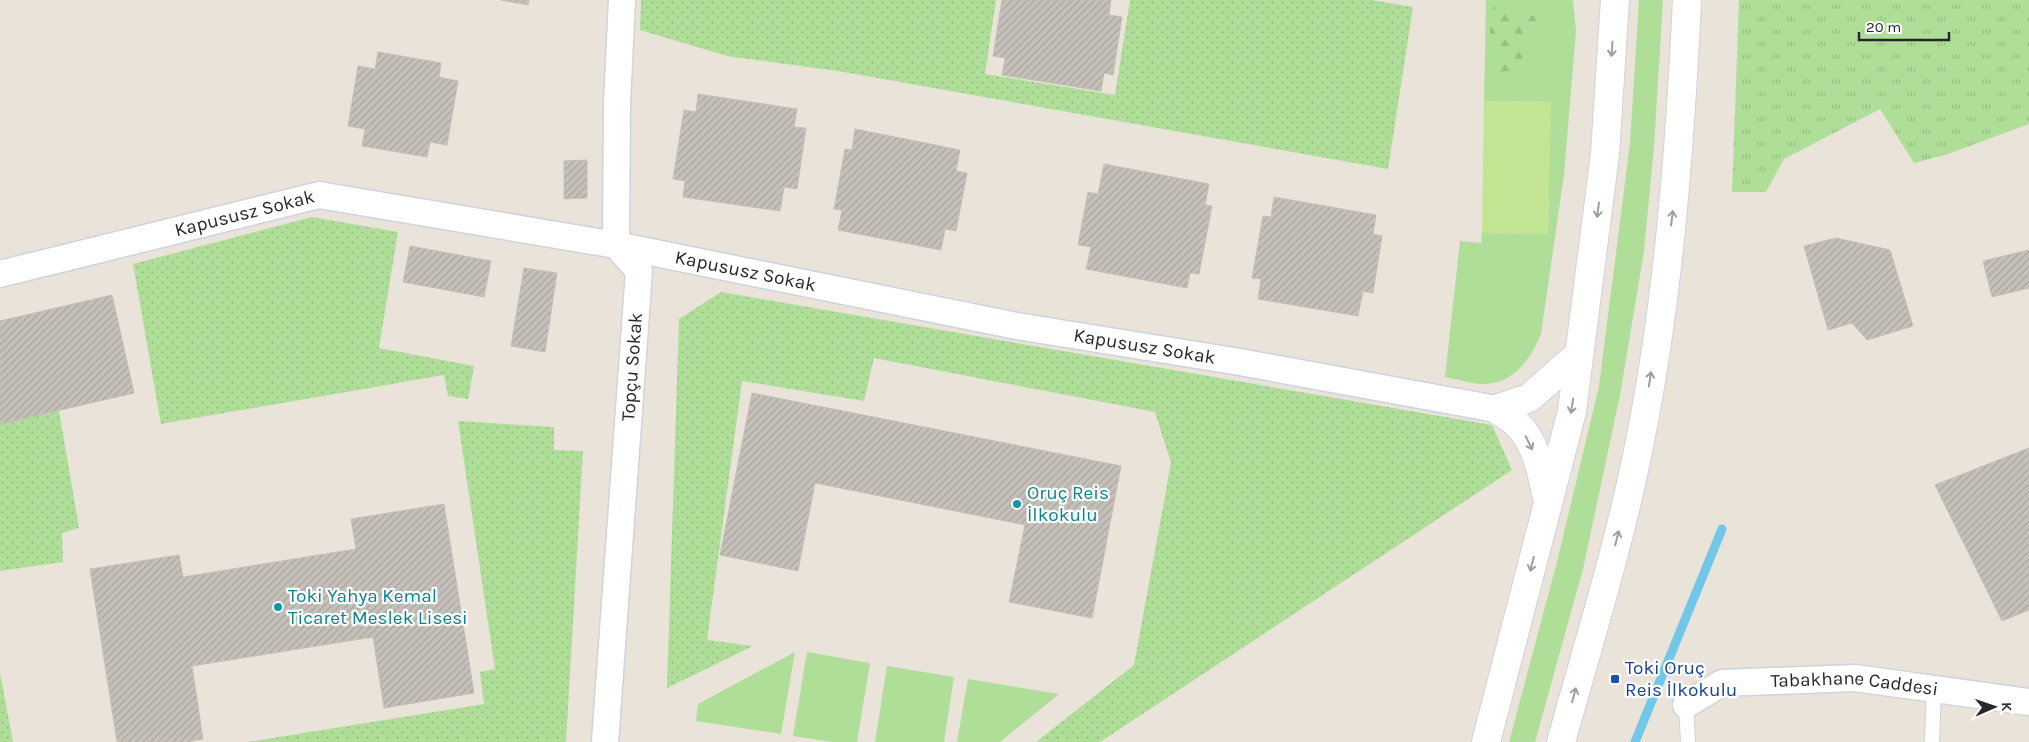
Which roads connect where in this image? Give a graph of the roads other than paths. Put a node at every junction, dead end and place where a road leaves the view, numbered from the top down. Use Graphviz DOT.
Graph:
graph roads {
  1 [pos="622,0"];
  2 [pos="1615,0"];
  3 [pos="1687,0"];
  4 [pos="616,245"];
  5 [pos="0,274"];
  6 [pos="1579,354"];
  7 [pos="1496,409"];
  8 [pos="1548,502"];
  9 [pos="1934,688"];
  10 [pos="2029,702"];
  11 [pos="1686,705"];
  12 [pos="606,742"];
  13 [pos="1486,742"];
  14 [pos="1561,742"];
  15 [pos="1688,742"];
  16 [pos="1932,742"];
  1 -- 4 [label="street"];
  2 -- 6 [label="main road, one-way"];
  14 -- 3 [label="main road, one-way"];
  4 -- 5 [label="street, Kapususz Sokak"];
  4 -- 7 [label="street, Kapususz Sokak"];
  4 -- 12 [label="street, Topçu Sokak"];
  6 -- 7 [label="main road"];
  6 -- 8 [label="main road, one-way"];
  7 -- 8 [label="main road, one-way"];
  8 -- 13 [label="main road, one-way"];
  9 -- 10 [label="street, Tabakhane Caddesi"];
  9 -- 11 [label="street, Tabakhane Caddesi"];
  9 -- 16 [label="lane"];
  11 -- 15 [label="lane"];
}
